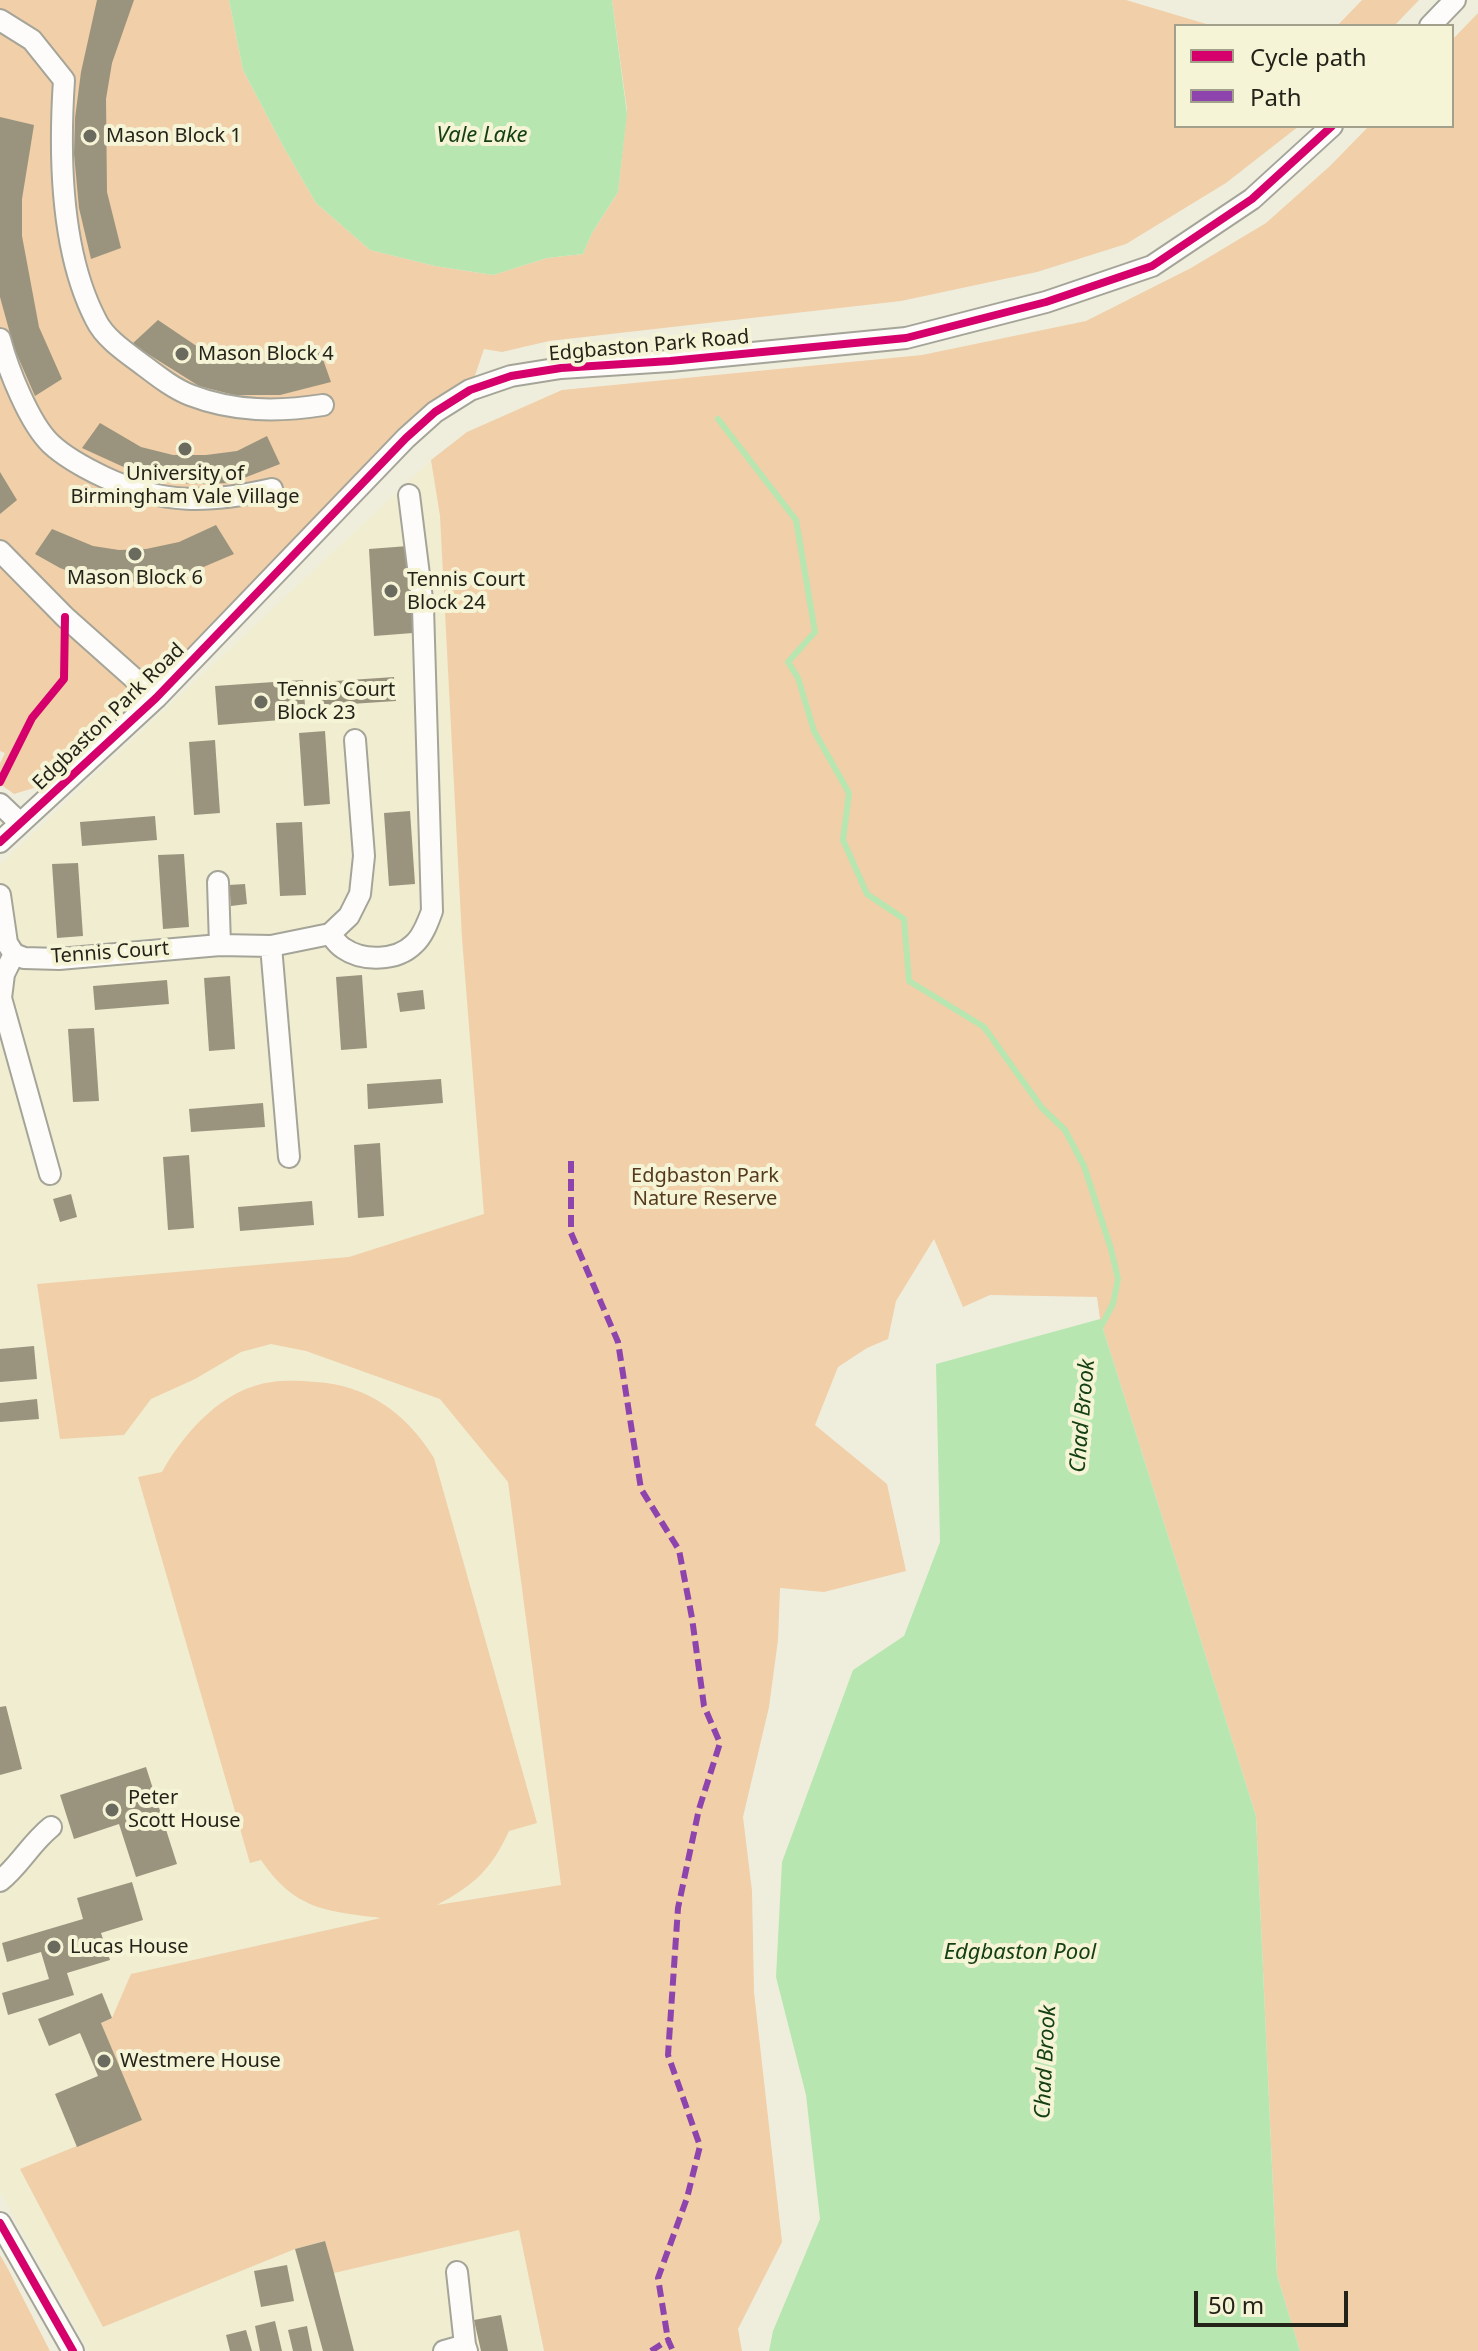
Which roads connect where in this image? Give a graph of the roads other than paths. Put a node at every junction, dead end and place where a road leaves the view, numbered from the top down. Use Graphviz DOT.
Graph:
graph roads {
  1 [pos="5,0"];
  2 [pos="1455,0"];
  3 [pos="0,17"];
  4 [pos="1432,24"];
  5 [pos="1330,128"];
  6 [pos="0,339"];
  7 [pos="323,405"];
  8 [pos="272,489"];
  9 [pos="409,495"];
  10 [pos="0,551"];
  11 [pos="156,698"];
  12 [pos="355,740"];
  13 [pos="0,804"];
  14 [pos="20,823"];
  15 [pos="0,842"];
  16 [pos="218,882"];
  17 [pos="0,895"];
  18 [pos="330,934"];
  19 [pos="220,945"];
  20 [pos="271,946"];
  21 [pos="14,954"];
  22 [pos="289,1157"];
  23 [pos="50,1174"];
  24 [pos="51,1827"];
  25 [pos="0,1881"];
  26 [pos="0,2223"];
  27 [pos="457,2272"];
  28 [pos="466,2348"];
  29 [pos="73,2351"];
  30 [pos="444,2351"];
  1 -- 3 [label="street"];
  2 -- 4 [label="street"];
  3 -- 7 [label="street"];
  5 -- 11 [label="street, Edgbaston Park Road"];
  6 -- 8 [label="street"];
  9 -- 18 [label="street"];
  10 -- 11 [label="street"];
  11 -- 14 [label="street, Edgbaston Park Road"];
  12 -- 18 [label="street"];
  13 -- 14 [label="street"];
  14 -- 15 [label="street, Edgbaston Park Road"];
  16 -- 19 [label="street"];
  17 -- 21 [label="street"];
  18 -- 20 [label="street, Tennis Court"];
  19 -- 20 [label="street, Tennis Court"];
  19 -- 21 [label="street, Tennis Court"];
  20 -- 22 [label="street"];
  21 -- 23 [label="street"];
  24 -- 25 [label="street"];
  26 -- 29 [label="street"];
  27 -- 28 [label="street"];
  28 -- 30 [label="street"];
}
